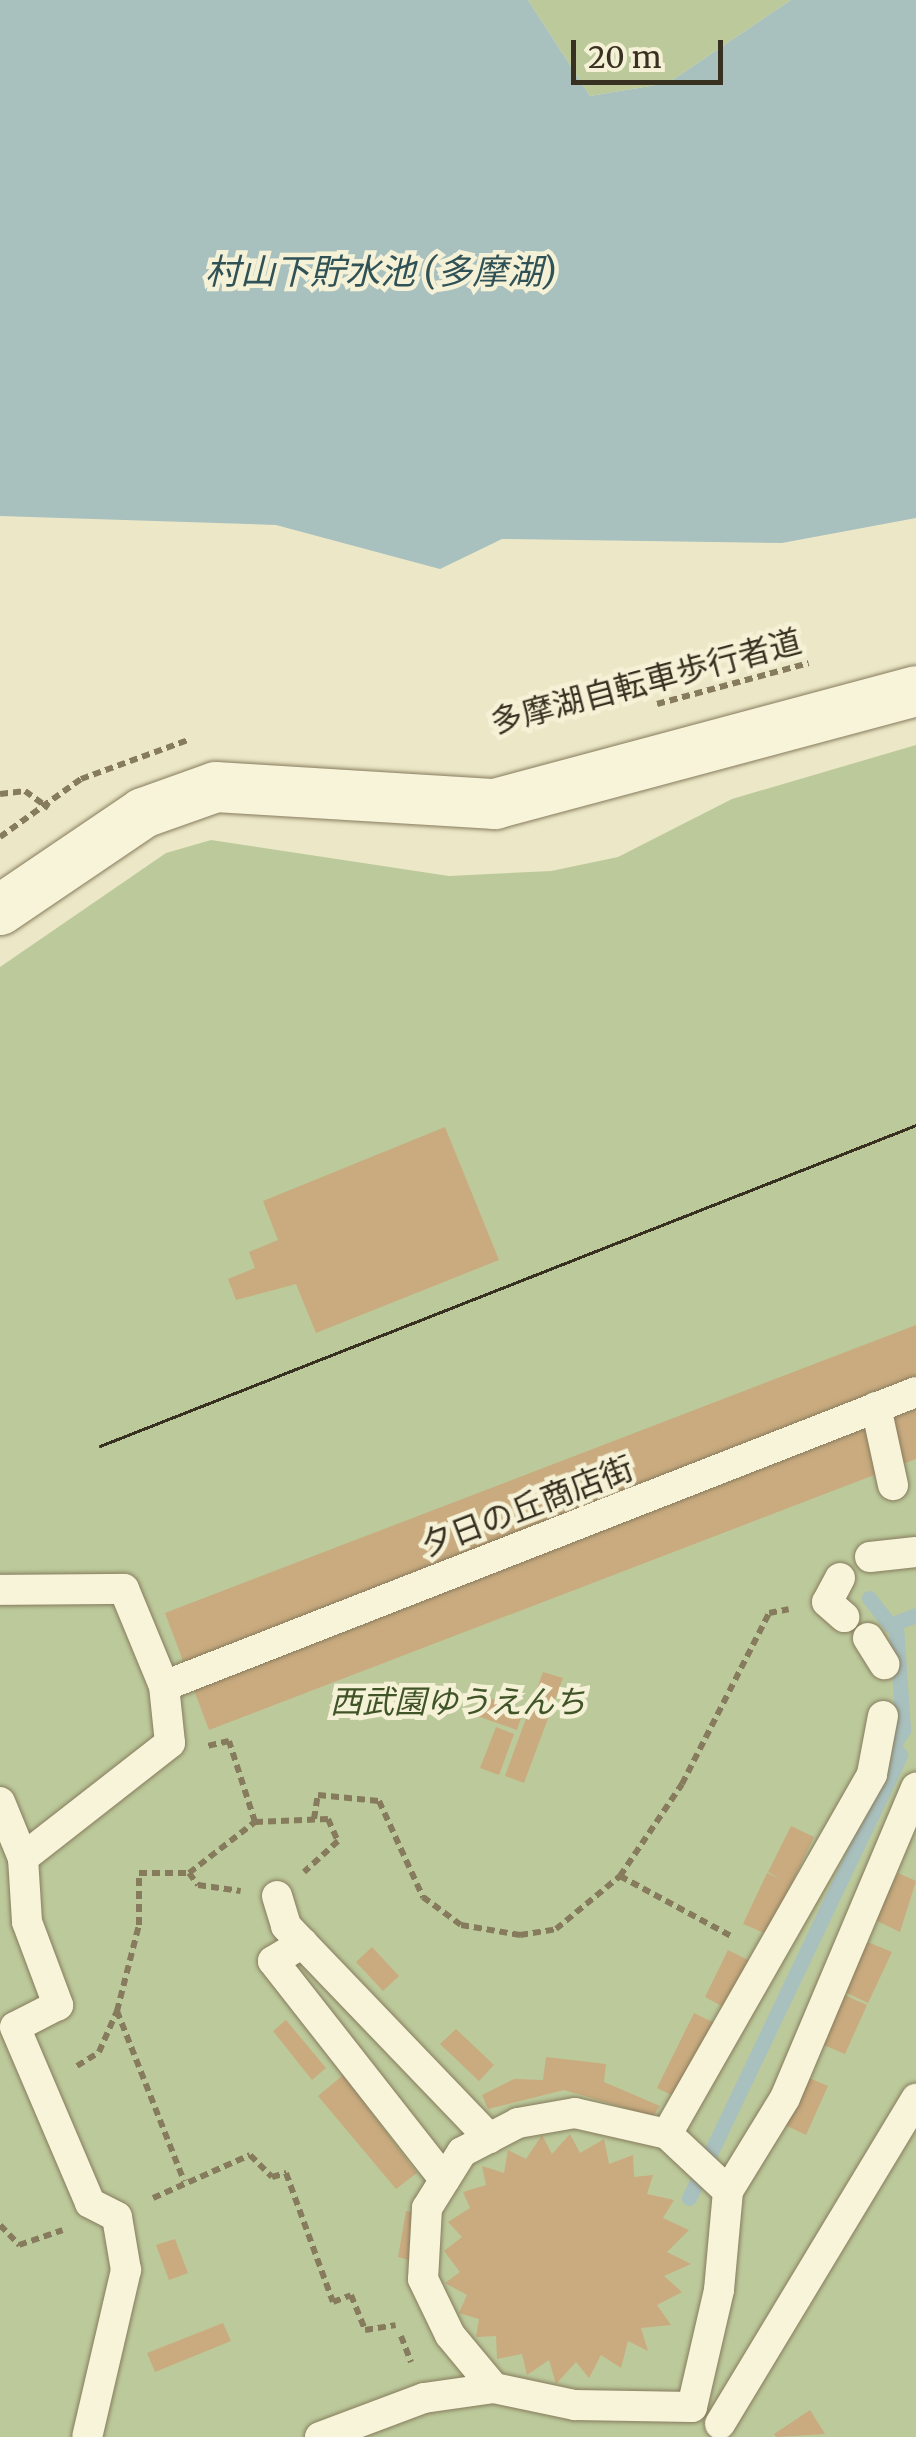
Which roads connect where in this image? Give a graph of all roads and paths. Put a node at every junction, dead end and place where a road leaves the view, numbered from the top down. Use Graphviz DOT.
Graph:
graph roads {
  1 [pos="829,659"];
  2 [pos="916,691"];
  3 [pos="645,708"];
  4 [pos="197,739"];
  5 [pos="0,794"];
  6 [pos="46,807"];
  7 [pos="0,836"];
  8 [pos="0,910"];
  9 [pos="916,1392"];
  10 [pos="876,1408"];
  11 [pos="893,1485"];
  12 [pos="916,1552"];
  13 [pos="870,1557"];
  14 [pos="0,1590"];
  15 [pos="837,1599"];
  16 [pos="174,1683"];
  17 [pos="884,1716"];
  18 [pos="916,1788"];
  19 [pos="0,1802"];
  20 [pos="314,1819"];
  21 [pos="24,1858"];
  22 [pos="620,1876"];
  23 [pos="278,1896"];
  24 [pos="303,1944"];
  25 [pos="768,1956"];
  26 [pos="116,2011"];
  27 [pos="40,2086"];
  28 [pos="916,2099"];
  29 [pos="667,2134"];
  30 [pos="489,2138"];
  31 [pos="445,2180"];
  32 [pos="184,2181"];
  33 [pos="721,2187"];
  34 [pos="104,2210"];
  35 [pos="0,2226"];
  36 [pos="494,2388"];
  37 [pos="424,2398"];
  38 [pos="692,2407"];
  39 [pos="724,2431"];
  40 [pos="87,2437"];
  41 [pos="320,2437"];
  42 [pos="681,2437"];
  1 -- 3 [label="path, 多摩湖自転車歩行者道"];
  2 -- 8 [label="street"];
  4 -- 6 [label="path"];
  5 -- 6 [label="path"];
  6 -- 7 [label="path"];
  9 -- 10 [label="street, 夕日の丘商店街"];
  10 -- 11 [label="street"];
  10 -- 16 [label="street, 夕日の丘商店街"];
  12 -- 13 [label="street"];
  14 -- 16 [label="street"];
  15 -- 22 [label="path"];
  16 -- 21 [label="street"];
  16 -- 26 [label="path"];
  17 -- 25 [label="street"];
  18 -- 33 [label="street"];
  19 -- 21 [label="street"];
  20 -- 22 [label="path"];
  21 -- 27 [label="street"];
  22 -- 25 [label="path"];
  23 -- 24 [label="street"];
  24 -- 30 [label="street"];
  24 -- 31 [label="street"];
  25 -- 29 [label="street"];
  26 -- 27 [label="path"];
  26 -- 32 [label="path"];
  27 -- 34 [label="street"];
  28 -- 39 [label="street"];
  29 -- 30 [label="street"];
  29 -- 33 [label="street"];
  30 -- 31 [label="street"];
  31 -- 36 [label="street"];
  32 -- 34 [label="path"];
  32 -- 37 [label="path"];
  33 -- 38 [label="street"];
  34 -- 35 [label="path"];
  34 -- 40 [label="street"];
  36 -- 37 [label="street"];
  36 -- 38 [label="street"];
  37 -- 41 [label="street"];
  38 -- 39 [label="street"];
  38 -- 42 [label="street"];
}
